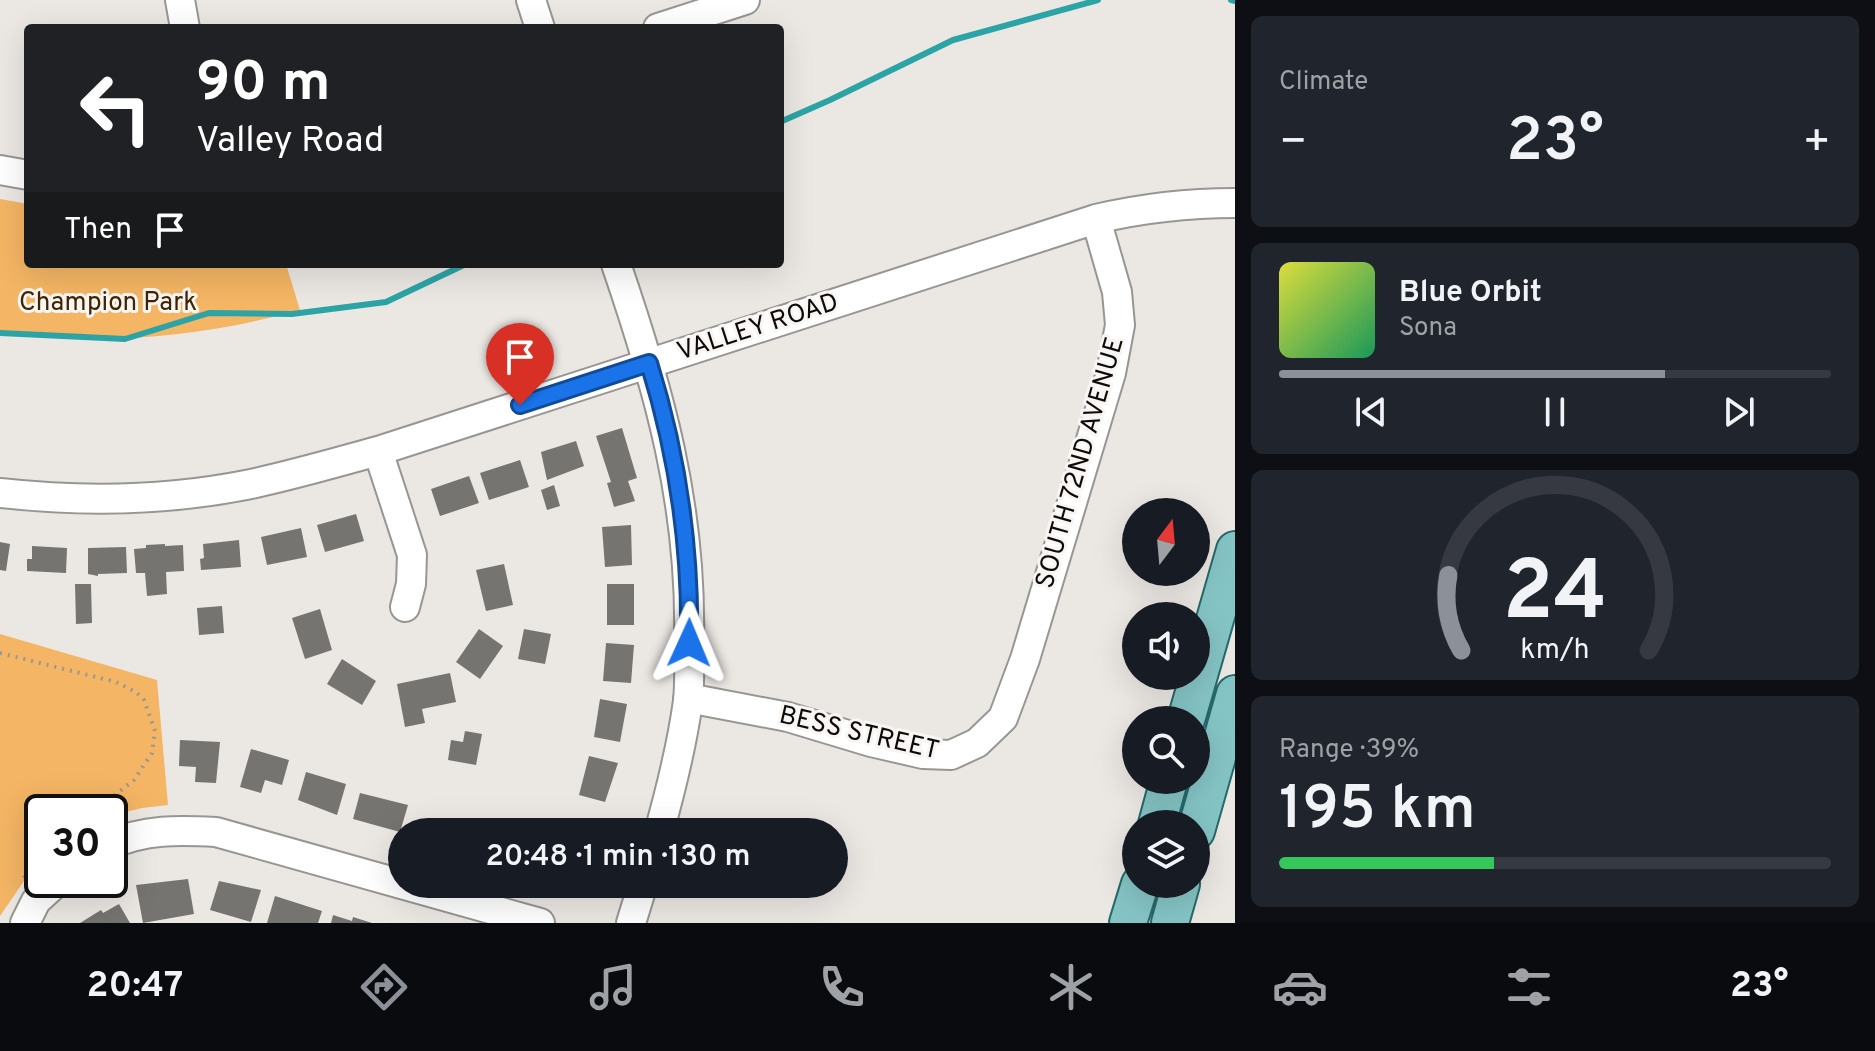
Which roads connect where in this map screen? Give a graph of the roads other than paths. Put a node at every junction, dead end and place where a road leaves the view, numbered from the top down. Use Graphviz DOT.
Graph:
graph roads {
  1 [pos="180,0"];
  2 [pos="531,0"];
  3 [pos="745,0"];
  4 [pos="184,24"];
  5 [pos="539,24"];
  6 [pos="670,24"];
  7 [pos="0,170"];
  8 [pos="24,174"];
  9 [pos="1235,203"];
  10 [pos="1096,219"];
  11 [pos="617,268"];
  12 [pos="649,363"];
  13 [pos="378,451"];
  14 [pos="0,493"];
  15 [pos="1235,550"];
  16 [pos="405,607"];
  17 [pos="1025,659"];
  18 [pos="1235,694"];
  19 [pos="688,698"];
  20 [pos="1190,706"];
  21 [pos="1202,810"];
  22 [pos="663,818"];
  23 [pos="128,838"];
  24 [pos="39,898"];
  25 [pos="639,898"];
  26 [pos="1136,898"];
  27 [pos="1177,898"];
  28 [pos="25,923"];
  29 [pos="540,923"];
  30 [pos="631,923"];
  31 [pos="1128,923"];
  32 [pos="1170,923"];
  1 -- 4 [label="street"];
  2 -- 5 [label="street"];
  3 -- 6 [label="street"];
  7 -- 8 [label="street"];
  9 -- 10 [label="street, VALLEY ROAD"];
  10 -- 12 [label="street, VALLEY ROAD"];
  10 -- 17 [label="street, SOUTH 72ND AVENUE"];
  11 -- 12 [label="street"];
  12 -- 13 [label="street, VALLEY ROAD"];
  12 -- 19 [label="street"];
  13 -- 14 [label="street, VALLEY ROAD"];
  13 -- 16 [label="street"];
  15 -- 20 [label="main road"];
  17 -- 19 [label="street, BESS STREET"];
  18 -- 21 [label="main road"];
  19 -- 22 [label="street"];
  23 -- 29 [label="street"];
  24 -- 28 [label="street"];
  25 -- 30 [label="street"];
  26 -- 31 [label="main road"];
  27 -- 32 [label="main road"];
}
